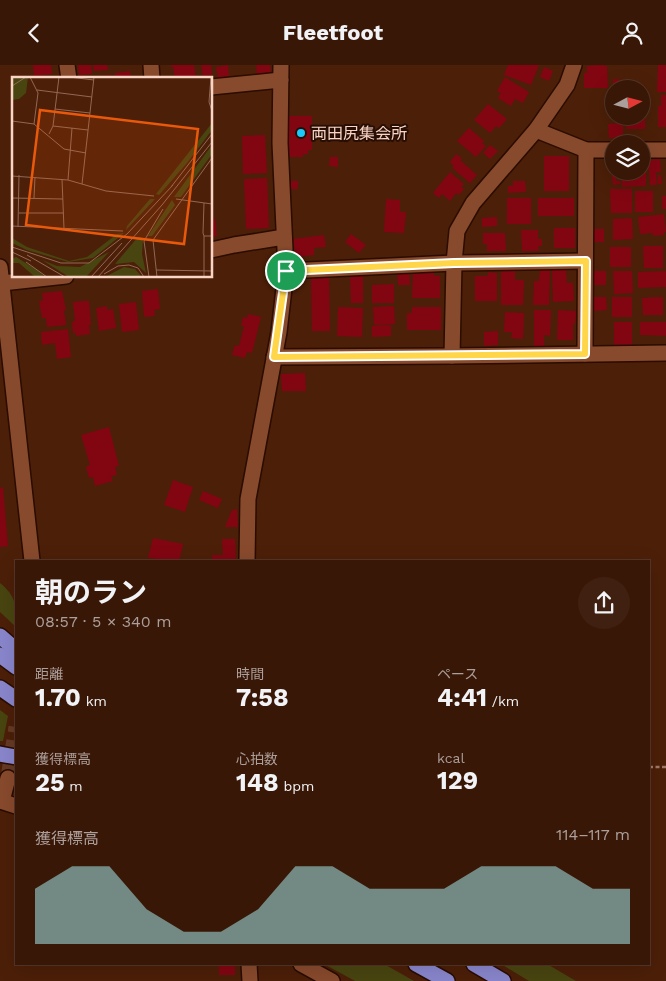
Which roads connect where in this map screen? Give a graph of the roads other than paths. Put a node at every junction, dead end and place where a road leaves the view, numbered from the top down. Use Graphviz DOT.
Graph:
graph roads {
  1 [pos="281,65"];
  2 [pos="574,65"];
  3 [pos="281,80"];
  4 [pos="212,87"];
  5 [pos="536,130"];
  6 [pos="586,150"];
  7 [pos="605,150"];
  8 [pos="650,150"];
  9 [pos="666,150"];
  10 [pos="284,237"];
  11 [pos="212,250"];
  12 [pos="586,261"];
  13 [pos="454,263"];
  14 [pos="0,267"];
  15 [pos="286,271"];
  16 [pos="57,277"];
  17 [pos="2,283"];
  18 [pos="666,353"];
  19 [pos="585,354"];
  20 [pos="452,356"];
  21 [pos="274,357"];
  22 [pos="32,560"];
  23 [pos="247,560"];
  24 [pos="0,636"];
  25 [pos="15,649"];
  26 [pos="0,655"];
  27 [pos="15,666"];
  28 [pos="0,687"];
  29 [pos="15,698"];
  30 [pos="0,754"];
  31 [pos="15,757"];
  32 [pos="8,778"];
  33 [pos="6,803"];
  34 [pos="250,965"];
  35 [pos="303,965"];
  36 [pos="420,965"];
  37 [pos="476,965"];
  38 [pos="250,981"];
  39 [pos="332,981"];
  40 [pos="447,981"];
  41 [pos="503,981"];
  1 -- 3 [label="street"];
  2 -- 5 [label="street"];
  3 -- 4 [label="street"];
  3 -- 10 [label="street"];
  5 -- 6 [label="street"];
  5 -- 13 [label="street"];
  6 -- 7 [label="street"];
  6 -- 12 [label="street"];
  8 -- 9 [label="street"];
  10 -- 11 [label="street"];
  10 -- 15 [label="street"];
  12 -- 13 [label="street"];
  12 -- 19 [label="street"];
  13 -- 15 [label="street"];
  13 -- 20 [label="street"];
  14 -- 17 [label="street"];
  15 -- 21 [label="street"];
  16 -- 17 [label="street"];
  17 -- 22 [label="street"];
  18 -- 19 [label="street"];
  19 -- 20 [label="street"];
  20 -- 21 [label="street"];
  21 -- 23 [label="street"];
  24 -- 25 [label="highway"];
  26 -- 27 [label="highway"];
  28 -- 29 [label="highway"];
  30 -- 31 [label="highway"];
  32 -- 33 [label="street"];
  34 -- 38 [label="street"];
  35 -- 39 [label="street"];
  36 -- 40 [label="highway"];
  37 -- 41 [label="highway"];
}
